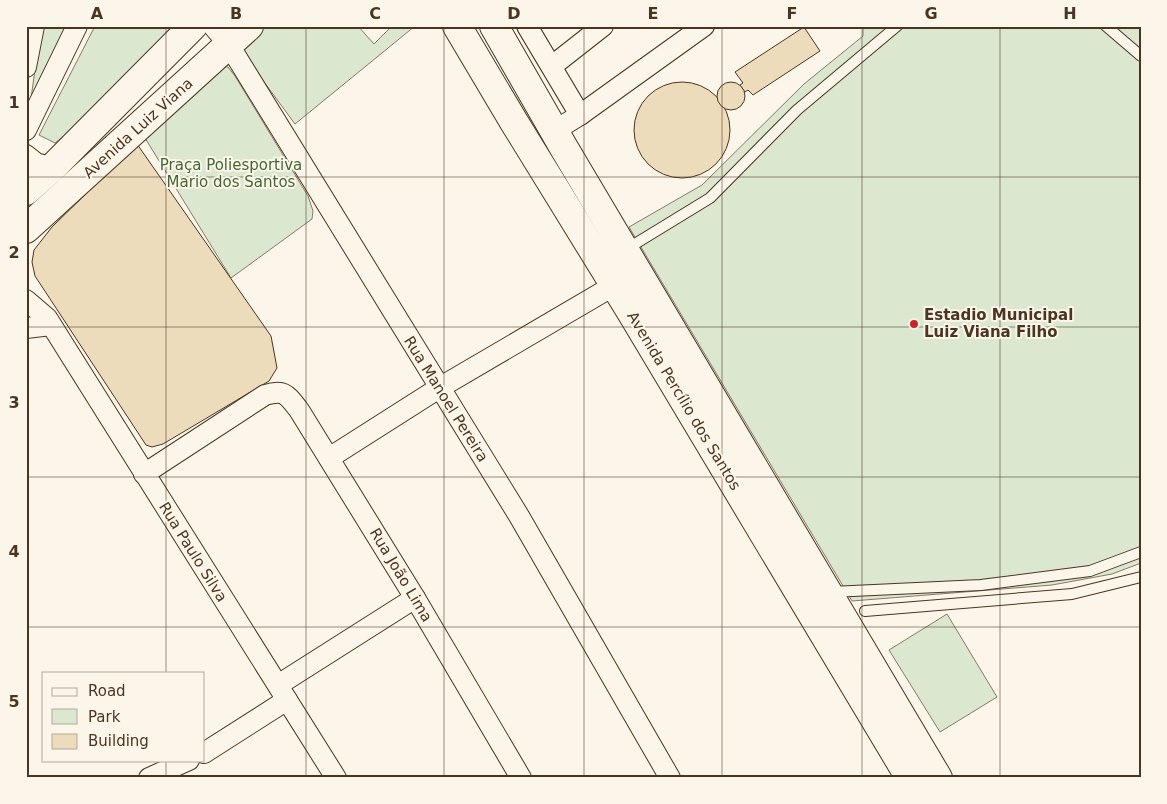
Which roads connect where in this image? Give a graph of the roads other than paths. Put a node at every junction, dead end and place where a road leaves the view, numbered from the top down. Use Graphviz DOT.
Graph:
graph roads {
  1 [pos="34,26"];
  2 [pos="77,26"];
  3 [pos="193,26"];
  4 [pos="249,26"];
  5 [pos="457,26"];
  6 [pos="494,26"];
  7 [pos="527,26"];
  8 [pos="603,26"];
  9 [pos="704,26"];
  10 [pos="897,26"];
  11 [pos="1106,26"];
  12 [pos="221,35"];
  13 [pos="1141,56"];
  14 [pos="552,66"];
  15 [pos="26,67"];
  16 [pos="540,106"];
  17 [pos="580,115"];
  18 [pos="514,122"];
  19 [pos="26,130"];
  20 [pos="559,140"];
  21 [pos="26,155"];
  22 [pos="539,161"];
  23 [pos="52,168"];
  24 [pos="26,191"];
  25 [pos="26,229"];
  26 [pos="625,269"];
  27 [pos="26,300"];
  28 [pos="51,325"];
  29 [pos="26,328"];
  30 [pos="439,388"];
  31 [pos="329,458"];
  32 [pos="144,474"];
  33 [pos="1141,552"];
  34 [pos="1141,577"];
  35 [pos="828,592"];
  36 [pos="415,598"];
  37 [pos="866,612"];
  38 [pos="852,657"];
  39 [pos="282,692"];
  40 [pos="205,752"];
  41 [pos="185,762"];
  42 [pos="149,778"];
  43 [pos="336,778"];
  44 [pos="521,778"];
  45 [pos="670,778"];
  46 [pos="910,778"];
  47 [pos="938,778"];
  1 -- 15 [label="street"];
  2 -- 19 [label="street"];
  3 -- 23 [label="street, Avenida Luiz Viana"];
  4 -- 12 [label="street, Avenida Luiz Viana"];
  5 -- 18 [label="street, Avenida Percílio dos Santos"];
  6 -- 16 [label="street, Avenida Percílio dos Santos"];
  7 -- 14 [label="street"];
  8 -- 14 [label="street"];
  9 -- 17 [label="street"];
  10 -- 26 [label="lane"];
  11 -- 13 [label="lane"];
  12 -- 25 [label="street, Avenida Luiz Viana"];
  12 -- 30 [label="street, Rua Manoel Pereira"];
  14 -- 17 [label="street"];
  16 -- 18 [label="street"];
  16 -- 20 [label="street, Avenida Percílio dos Santos"];
  17 -- 20 [label="street"];
  18 -- 22 [label="street, Avenida Percílio dos Santos"];
  20 -- 22 [label="street"];
  20 -- 26 [label="street, Avenida Percílio dos Santos"];
  21 -- 23 [label="street"];
  22 -- 26 [label="street, Avenida Percílio dos Santos"];
  23 -- 24 [label="street, Avenida Luiz Viana"];
  26 -- 30 [label="street"];
  26 -- 35 [label="street, Avenida Percílio dos Santos"];
  26 -- 38 [label="street, Avenida Percílio dos Santos"];
  27 -- 28 [label="street, Rua Paulo Silva"];
  28 -- 29 [label="street"];
  28 -- 32 [label="street, Rua Paulo Silva"];
  30 -- 31 [label="street"];
  30 -- 45 [label="street, Rua Manoel Pereira"];
  31 -- 32 [label="street, Rua João Lima"];
  31 -- 36 [label="street, Rua João Lima"];
  32 -- 39 [label="street, Rua Paulo Silva"];
  33 -- 35 [label="lane"];
  34 -- 37 [label="lane"];
  35 -- 38 [label="street, Avenida Percílio dos Santos"];
  36 -- 39 [label="street"];
  36 -- 44 [label="street, Rua João Lima"];
  38 -- 46 [label="street, Avenida Percílio dos Santos"];
  38 -- 47 [label="street, Avenida Percílio dos Santos"];
  39 -- 40 [label="street"];
  39 -- 43 [label="street, Rua Paulo Silva"];
  41 -- 42 [label="street"];
}
